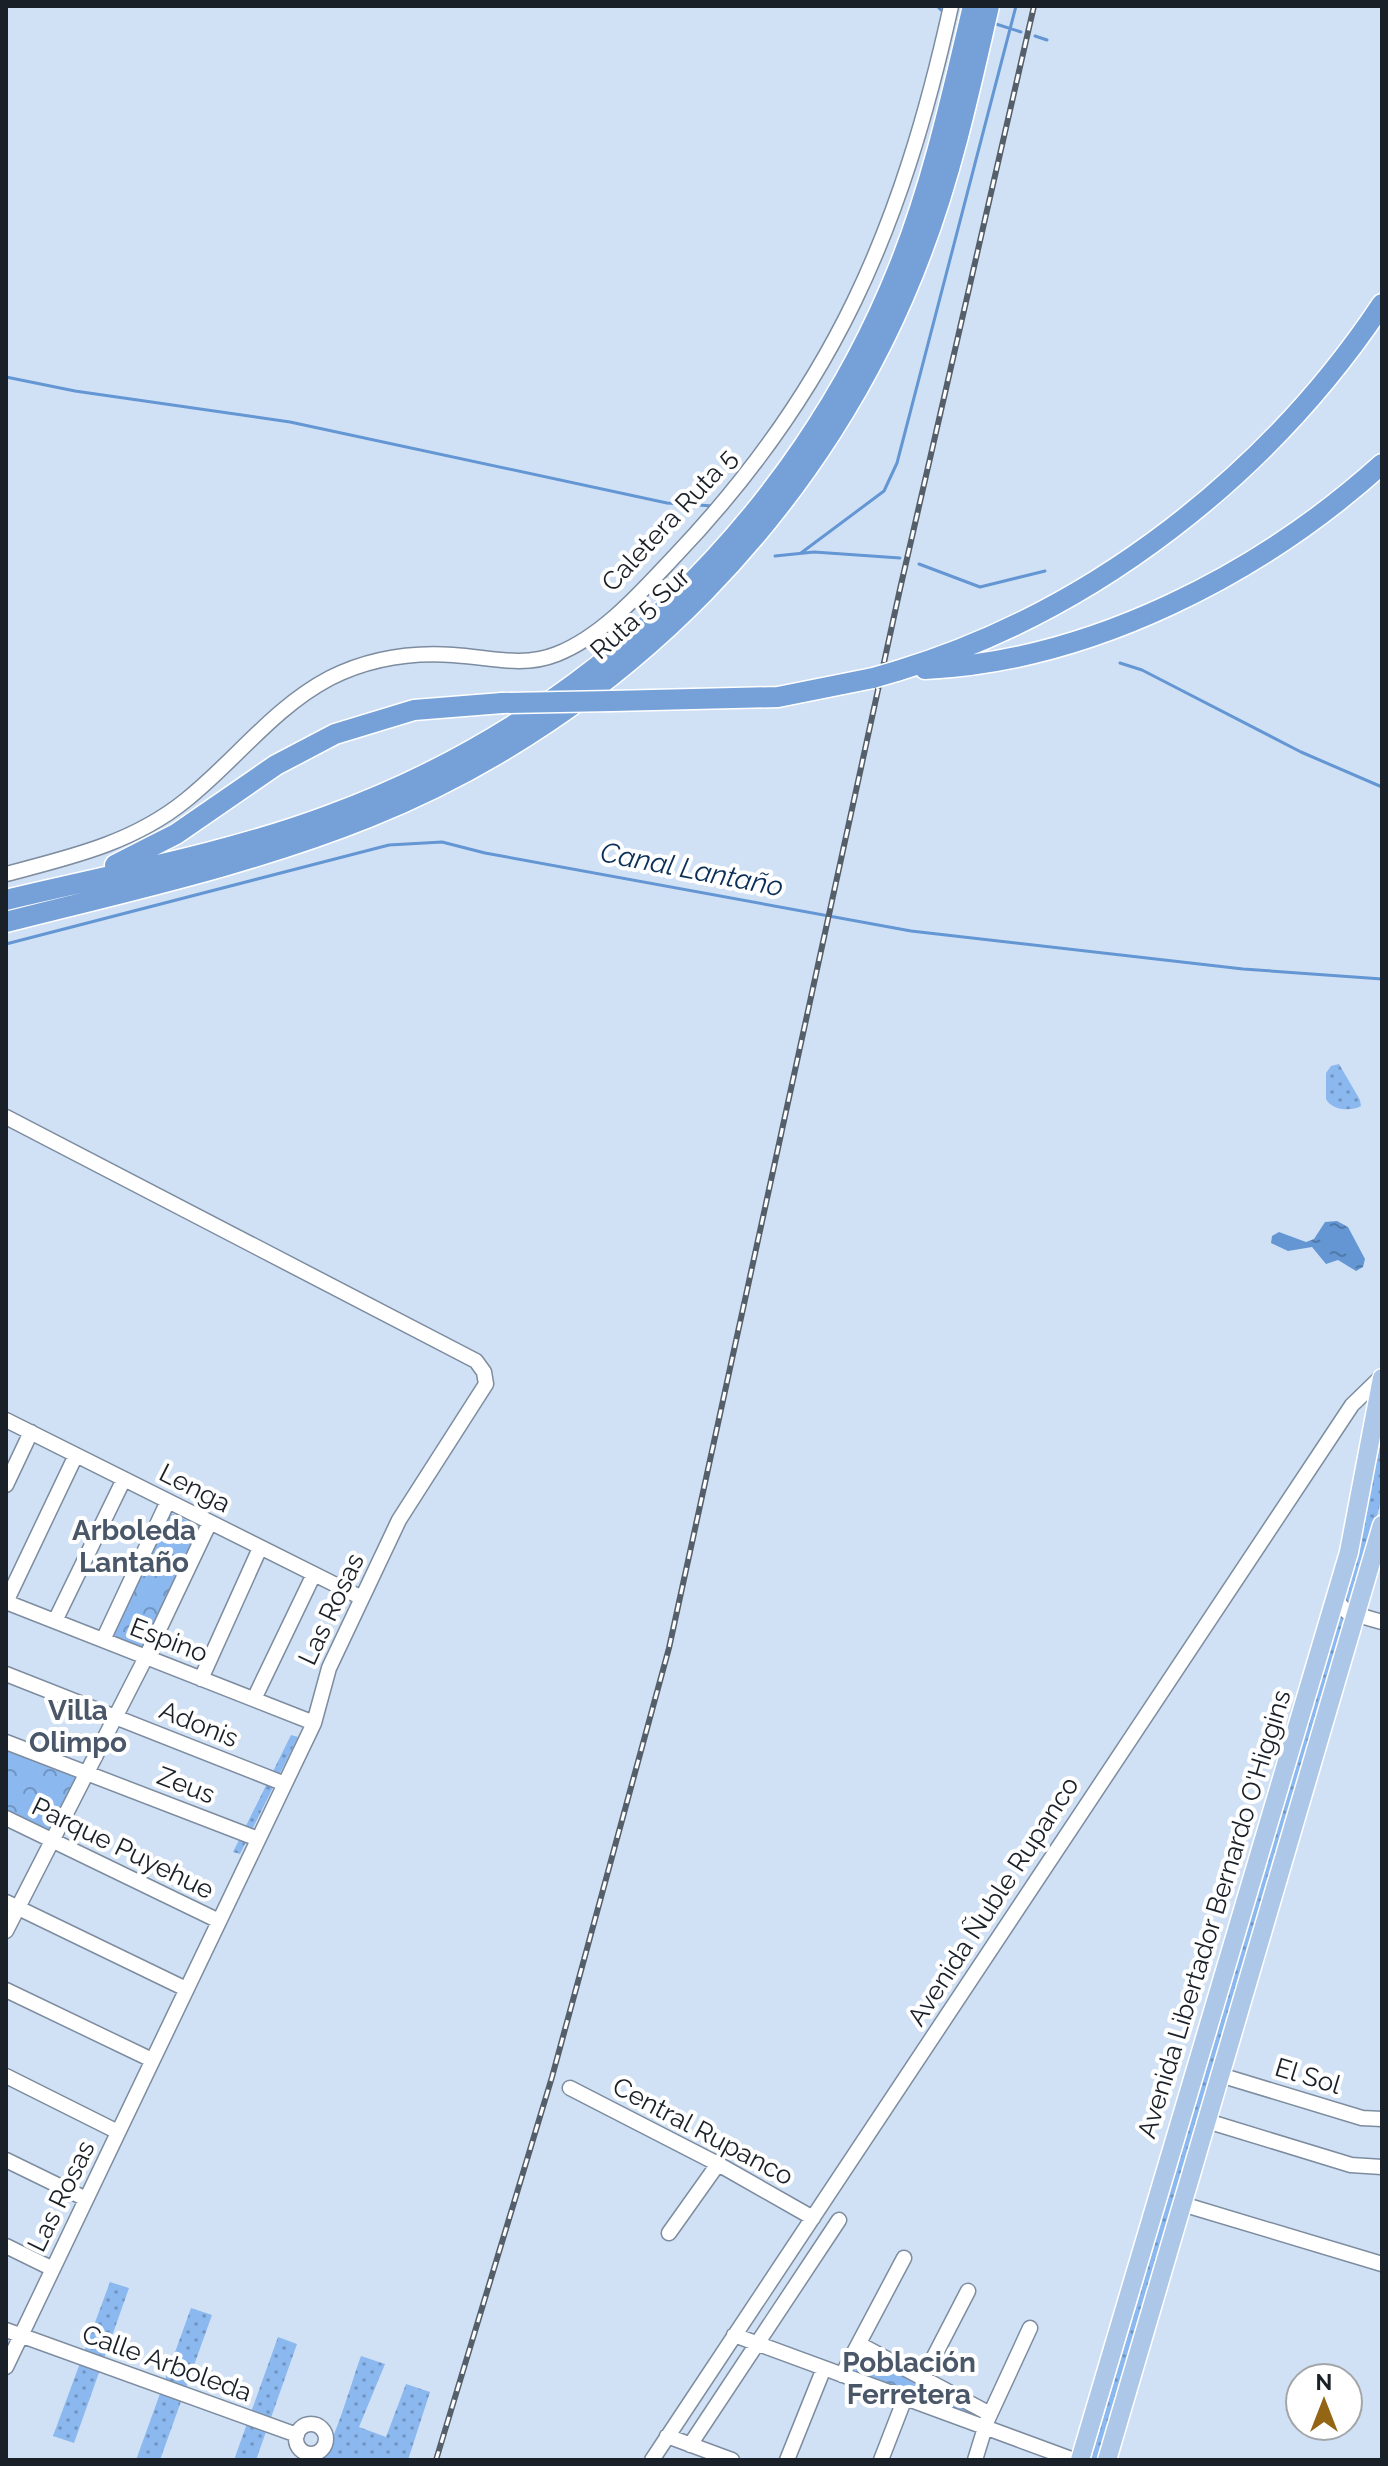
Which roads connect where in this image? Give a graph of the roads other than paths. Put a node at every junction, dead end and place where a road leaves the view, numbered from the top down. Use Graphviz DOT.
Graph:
graph roads {
  1 [pos="951,6"];
  2 [pos="973,6"];
  3 [pos="989,6"];
  4 [pos="1382,304"];
  5 [pos="1382,464"];
  6 [pos="901,670"];
  7 [pos="6,874"];
  8 [pos="67,885"];
  9 [pos="6,900"];
  10 [pos="6,922"];
  11 [pos="6,1117"];
  12 [pos="1382,1377"];
  13 [pos="6,1420"];
  14 [pos="31,1432"];
  15 [pos="76,1455"];
  16 [pos="124,1479"];
  17 [pos="6,1485"];
  18 [pos="168,1501"];
  19 [pos="210,1522"];
  20 [pos="1382,1525"];
  21 [pos="260,1548"];
  22 [pos="314,1574"];
  23 [pos="362,1598"];
  24 [pos="1335,1599"];
  25 [pos="6,1602"];
  26 [pos="1356,1616"];
  27 [pos="55,1621"];
  28 [pos="1382,1622"];
  29 [pos="103,1640"];
  30 [pos="146,1657"];
  31 [pos="6,1674"];
  32 [pos="201,1679"];
  33 [pos="254,1699"];
  34 [pos="115,1715"];
  35 [pos="314,1723"];
  36 [pos="6,1742"];
  37 [pos="86,1773"];
  38 [pos="285,1784"];
  39 [pos="6,1818"];
  40 [pos="258,1839"];
  41 [pos="52,1840"];
  42 [pos="1251,1883"];
  43 [pos="1274,1893"];
  44 [pos="12,1904"];
  45 [pos="219,1921"];
  46 [pos="6,1931"];
  47 [pos="186,1989"];
  48 [pos="6,1990"];
  49 [pos="152,2060"];
  50 [pos="1220,2075"];
  51 [pos="6,2076"];
  52 [pos="570,2088"];
  53 [pos="1382,2119"];
  54 [pos="1207,2121"];
  55 [pos="118,2132"];
  56 [pos="6,2160"];
  57 [pos="718,2164"];
  58 [pos="1382,2167"];
  59 [pos="86,2199"];
  60 [pos="1182,2204"];
  61 [pos="813,2218"];
  62 [pos="839,2220"];
  63 [pos="669,2233"];
  64 [pos="6,2246"];
  65 [pos="904,2258"];
  66 [pos="1382,2264"];
  67 [pos="53,2269"];
  68 [pos="968,2291"];
  69 [pos="1030,2328"];
  70 [pos="6,2330"];
  71 [pos="734,2335"];
  72 [pos="20,2336"];
  73 [pos="758,2342"];
  74 [pos="859,2344"];
  75 [pos="6,2367"];
  76 [pos="824,2368"];
  77 [pos="842,2375"];
  78 [pos="923,2378"];
  79 [pos="905,2398"];
  80 [pos="988,2421"];
  81 [pos="297,2435"];
  82 [pos="667,2436"];
  83 [pos="690,2445"];
  84 [pos="652,2460"];
  85 [pos="732,2460"];
  86 [pos="787,2460"];
  87 [pos="881,2460"];
  88 [pos="975,2460"];
  89 [pos="1077,2460"];
  90 [pos="1107,2460"];
  1 -- 7 [label="street, Caletera Ruta 5"];
  2 -- 8 [label="highway, Ruta 5 Sur"];
  3 -- 10 [label="highway, Ruta 5 Sur"];
  4 -- 6 [label="highway"];
  5 -- 6 [label="highway"];
  6 -- 8 [label="highway, bridge"];
  8 -- 9 [label="highway, Ruta 5 Sur"];
  11 -- 23 [label="street, Las Rosas"];
  12 -- 24 [label="main road, Avenida Libertador Bernardo O'Higgins"];
  12 -- 61 [label="street, Avenida Ñuble Rupanco"];
  13 -- 14 [label="street, Lenga"];
  14 -- 15 [label="street, Lenga"];
  14 -- 17 [label="street"];
  15 -- 16 [label="street, Lenga"];
  15 -- 25 [label="street"];
  16 -- 18 [label="street, Lenga"];
  16 -- 27 [label="street"];
  18 -- 19 [label="street, Lenga"];
  18 -- 29 [label="street"];
  19 -- 21 [label="street, Lenga"];
  19 -- 30 [label="street"];
  20 -- 26 [label="main road, Avenida Libertador Bernardo O'Higgins"];
  21 -- 22 [label="street, Lenga"];
  21 -- 32 [label="street"];
  22 -- 23 [label="street, Lenga"];
  22 -- 33 [label="street"];
  23 -- 35 [label="street, Las Rosas"];
  24 -- 26 [label="street"];
  24 -- 42 [label="main road, Avenida Libertador Bernardo O'Higgins"];
  25 -- 27 [label="street, Espino"];
  26 -- 28 [label="street"];
  26 -- 43 [label="main road, Avenida Libertador Bernardo O'Higgins"];
  27 -- 29 [label="street, Espino"];
  29 -- 30 [label="street, Espino"];
  30 -- 32 [label="street, Espino"];
  30 -- 34 [label="street"];
  31 -- 34 [label="street, Adonis"];
  32 -- 33 [label="street, Espino"];
  33 -- 35 [label="street, Espino"];
  34 -- 37 [label="street"];
  34 -- 38 [label="street, Adonis"];
  35 -- 38 [label="street, Las Rosas"];
  36 -- 37 [label="street, Zeus"];
  37 -- 40 [label="street, Zeus"];
  37 -- 41 [label="street"];
  38 -- 40 [label="street, Las Rosas"];
  39 -- 41 [label="street, Parque Puyehue"];
  40 -- 45 [label="street, Las Rosas"];
  41 -- 44 [label="street"];
  41 -- 45 [label="street, Parque Puyehue"];
  42 -- 43 [label="main road"];
  42 -- 89 [label="main road, Avenida Libertador Bernardo O'Higgins"];
  43 -- 50 [label="main road, Avenida Libertador Bernardo O'Higgins"];
  44 -- 46 [label="street"];
  44 -- 47 [label="street"];
  45 -- 47 [label="street, Las Rosas"];
  47 -- 49 [label="street, Las Rosas"];
  48 -- 49 [label="street"];
  49 -- 55 [label="street, Las Rosas"];
  50 -- 53 [label="street, El Sol"];
  50 -- 54 [label="main road, Avenida Libertador Bernardo O'Higgins"];
  51 -- 55 [label="street"];
  52 -- 57 [label="street, Central Rupanco"];
  54 -- 58 [label="street"];
  54 -- 60 [label="main road, Avenida Libertador Bernardo O'Higgins"];
  55 -- 59 [label="street, Las Rosas"];
  56 -- 59 [label="street"];
  57 -- 61 [label="street, Central Rupanco"];
  57 -- 63 [label="street"];
  59 -- 67 [label="street, Las Rosas"];
  60 -- 66 [label="street"];
  60 -- 90 [label="main road, Avenida Libertador Bernardo O'Higgins"];
  61 -- 71 [label="street, Avenida Ñuble Rupanco"];
  62 -- 73 [label="street"];
  64 -- 67 [label="street"];
  65 -- 74 [label="street"];
  67 -- 72 [label="street, Las Rosas"];
  68 -- 78 [label="street"];
  69 -- 80 [label="street"];
  70 -- 72 [label="street, Calle Arboleda"];
  71 -- 73 [label="street"];
  71 -- 82 [label="street, Avenida Ñuble Rupanco"];
  72 -- 75 [label="street, Las Rosas"];
  72 -- 81 [label="street, Calle Arboleda"];
  73 -- 76 [label="street"];
  73 -- 83 [label="street"];
  74 -- 77 [label="street"];
  74 -- 78 [label="street"];
  76 -- 77 [label="street"];
  76 -- 86 [label="street"];
  77 -- 79 [label="street"];
  78 -- 80 [label="street"];
  79 -- 80 [label="street"];
  79 -- 87 [label="street"];
  80 -- 88 [label="street"];
  80 -- 89 [label="street"];
  82 -- 83 [label="street"];
  82 -- 84 [label="street, Avenida Ñuble Rupanco"];
  83 -- 85 [label="street"];
}
